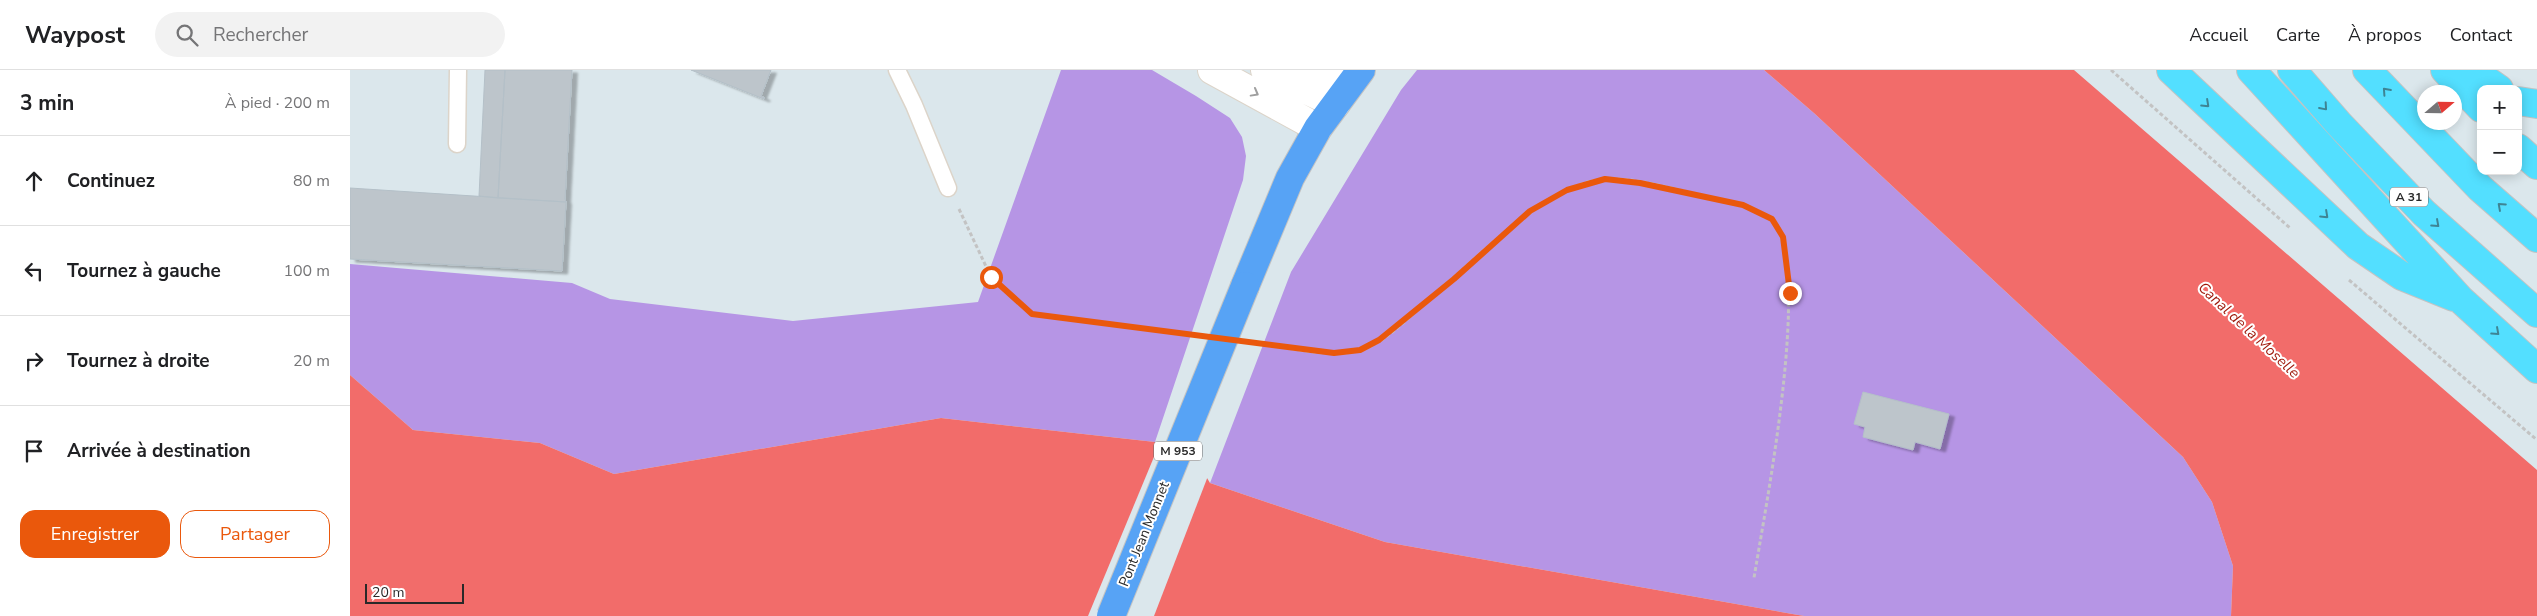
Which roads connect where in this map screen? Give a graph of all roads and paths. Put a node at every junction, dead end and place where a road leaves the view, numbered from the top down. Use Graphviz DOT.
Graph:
graph roads {
  1 [pos="458,70"];
  2 [pos="897,70"];
  3 [pos="1212,70"];
  4 [pos="1265,70"];
  5 [pos="1336,70"];
  6 [pos="1360,70"];
  7 [pos="2171,70"];
  8 [pos="2251,70"];
  9 [pos="2292,70"];
  10 [pos="2367,70"];
  11 [pos="2445,70"];
  12 [pos="2472,70"];
  13 [pos="1295,83"];
  14 [pos="2493,85"];
  15 [pos="2522,102"];
  16 [pos="1336,104"];
  17 [pos="2477,104"];
  18 [pos="2537,104"];
  19 [pos="1318,128"];
  20 [pos="456,144"];
  21 [pos="2522,152"];
  22 [pos="2537,166"];
  23 [pos="948,188"];
  24 [pos="2537,238"];
  25 [pos="2460,299"];
  26 [pos="2537,313"];
  27 [pos="1198,336"];
  28 [pos="1247,342"];
  29 [pos="2537,369"];
  30 [pos="1754,578"];
  31 [pos="1111,616"];
  1 -- 20 [label="lane"];
  2 -- 23 [label="lane"];
  3 -- 19 [label="street, one-way"];
  4 -- 13 [label="street"];
  5 -- 13 [label="street"];
  6 -- 16 [label="main road, M 953"];
  7 -- 25 [label="highway, one-way"];
  8 -- 25 [label="highway"];
  9 -- 26 [label="highway, A 31, one-way"];
  24 -- 10 [label="highway, one-way"];
  11 -- 17 [label="highway"];
  12 -- 14 [label="highway"];
  13 -- 16 [label="street"];
  15 -- 18 [label="highway"];
  16 -- 19 [label="main road, M 953"];
  19 -- 31 [label="main road, Pont Jean Monnet / M 953, bridge"];
  21 -- 22 [label="highway"];
  23 -- 27 [label="path"];
  25 -- 29 [label="highway, one-way"];
  28 -- 30 [label="path"];
}
